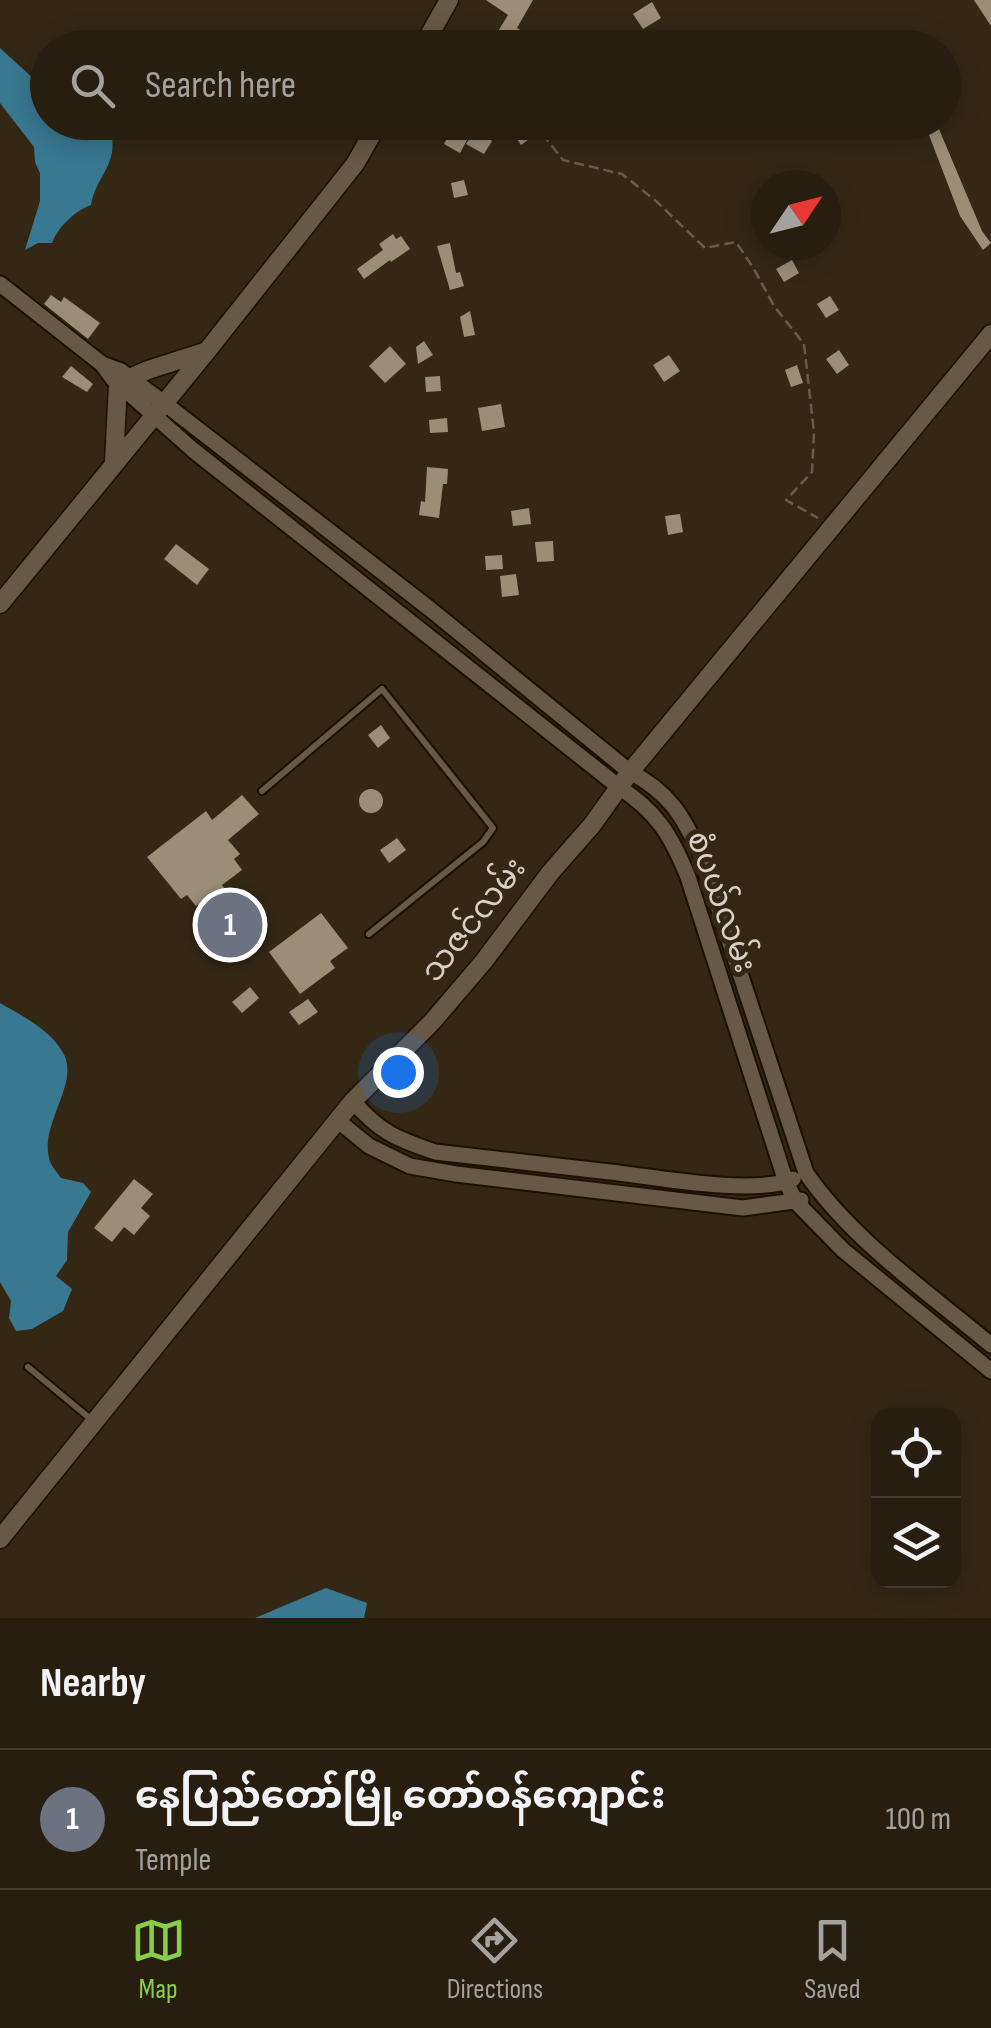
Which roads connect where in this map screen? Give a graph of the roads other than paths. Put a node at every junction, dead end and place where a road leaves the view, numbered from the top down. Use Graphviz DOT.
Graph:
graph roads {
  1 [pos="449,0"];
  2 [pos="432,30"];
  3 [pos="369,140"];
  4 [pos="0,284"];
  5 [pos="991,334"];
  6 [pos="207,351"];
  7 [pos="125,381"];
  8 [pos="159,409"];
  9 [pos="114,462"];
  10 [pos="0,604"];
  11 [pos="624,779"];
  12 [pos="262,791"];
  13 [pos="369,934"];
  14 [pos="353,1100"];
  15 [pos="338,1120"];
  16 [pos="806,1174"];
  17 [pos="786,1182"];
  18 [pos="819,1192"];
  19 [pos="796,1202"];
  20 [pos="991,1344"];
  21 [pos="28,1368"];
  22 [pos="991,1371"];
  23 [pos="94,1422"];
  24 [pos="0,1538"];
  1 -- 2 [label="main road"];
  3 -- 6 [label="main road"];
  4 -- 7 [label="street, စံပယ်လမ်း"];
  5 -- 11 [label="main road, သဇင်လမ်း"];
  6 -- 7 [label="main road"];
  6 -- 8 [label="main road"];
  7 -- 8 [label="street, စံပယ်လမ်း"];
  7 -- 9 [label="main road"];
  8 -- 9 [label="main road"];
  8 -- 11 [label="street, စံပယ်လမ်း"];
  9 -- 10 [label="main road"];
  11 -- 14 [label="main road, သဇင်လမ်း"];
  11 -- 16 [label="street, စံပယ်လမ်း"];
  11 -- 17 [label="street, စံပယ်လမ်း"];
  12 -- 13 [label="lane"];
  14 -- 15 [label="main road, သဇင်လမ်း"];
  14 -- 17 [label="street"];
  15 -- 19 [label="street"];
  15 -- 23 [label="main road, သဇင်လမ်း"];
  16 -- 17 [label="street"];
  16 -- 18 [label="street, စံပယ်လမ်း"];
  17 -- 19 [label="street, စံပယ်လမ်း"];
  18 -- 19 [label="street"];
  18 -- 20 [label="street, စံပယ်လမ်း"];
  19 -- 22 [label="street, စံပယ်လမ်း"];
  21 -- 23 [label="lane"];
  23 -- 24 [label="main road, သဇင်လမ်း"];
}
